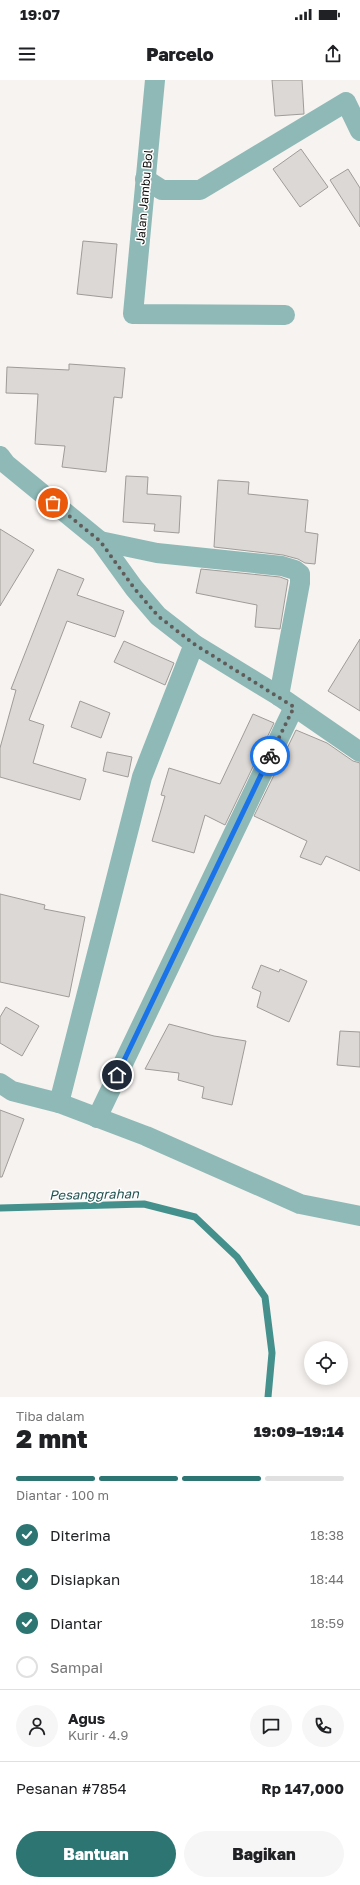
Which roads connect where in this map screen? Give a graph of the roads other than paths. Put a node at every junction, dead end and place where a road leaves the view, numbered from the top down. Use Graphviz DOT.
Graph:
graph roads {
  1 [pos="155,80"];
  2 [pos="360,131"];
  3 [pos="145,180"];
  4 [pos="285,315"];
  5 [pos="0,456"];
  6 [pos="100,541"];
  7 [pos="194,644"];
  8 [pos="286,701"];
  9 [pos="360,752"];
  10 [pos="0,1083"];
  11 [pos="59,1103"];
  12 [pos="97,1118"];
  13 [pos="360,1216"];
  1 -- 3 [label="street, Jalan Jambu Bol"];
  2 -- 3 [label="street"];
  3 -- 4 [label="street, Jalan Jambu Bol"];
  5 -- 6 [label="street"];
  6 -- 7 [label="street"];
  6 -- 8 [label="street"];
  7 -- 8 [label="street"];
  7 -- 11 [label="street"];
  8 -- 9 [label="street"];
  8 -- 12 [label="street"];
  10 -- 11 [label="street"];
  11 -- 12 [label="street"];
  12 -- 13 [label="street"];
}
